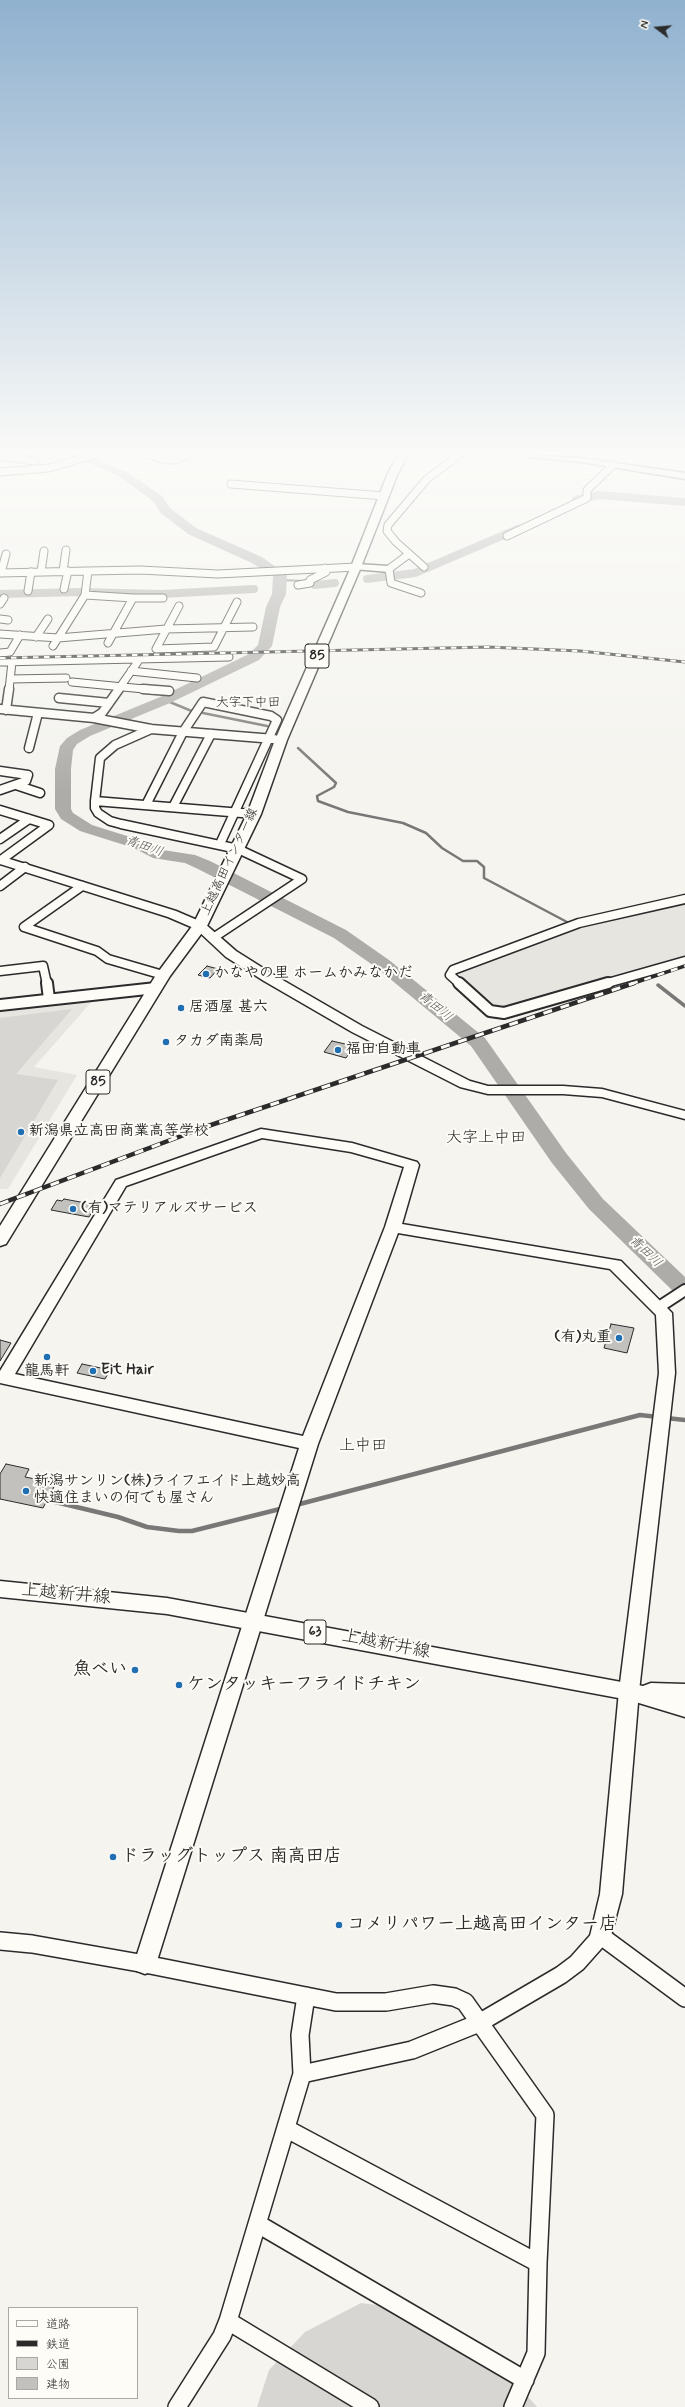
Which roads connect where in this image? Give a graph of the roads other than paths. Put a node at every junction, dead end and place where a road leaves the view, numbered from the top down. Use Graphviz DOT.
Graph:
graph roads {
  1 [pos="41,567"];
  2 [pos="65,567"];
  3 [pos="346,567"];
  4 [pos="356,567"];
  5 [pos="358,567"];
  6 [pos="395,567"];
  7 [pos="325,568"];
  8 [pos="65,571"];
  9 [pos="88,571"];
  10 [pos="31,572"];
  11 [pos="40,572"];
  12 [pos="0,573"];
  13 [pos="389,573"];
  14 [pos="298,585"];
  15 [pos="64,589"];
  16 [pos="28,591"];
  17 [pos="421,593"];
  18 [pos="85,595"];
  19 [pos="133,598"];
  20 [pos="163,598"];
  21 [pos="237,602"];
  22 [pos="180,606"];
  23 [pos="0,619"];
  24 [pos="48,619"];
  25 [pos="8,620"];
  26 [pos="253,627"];
  27 [pos="224,628"];
  28 [pos="166,629"];
  29 [pos="0,634"];
  30 [pos="114,634"];
  31 [pos="20,635"];
  32 [pos="36,637"];
  33 [pos="58,638"];
  34 [pos="108,643"];
  35 [pos="53,646"];
  36 [pos="0,653"];
  37 [pos="229,657"];
  38 [pos="138,660"];
  39 [pos="0,662"];
  40 [pos="12,662"];
  41 [pos="131,672"];
  42 [pos="197,678"];
  43 [pos="10,679"];
  44 [pos="120,687"];
  45 [pos="169,691"];
  46 [pos="59,698"];
  47 [pos="109,703"];
  48 [pos="3,710"];
  49 [pos="38,713"];
  50 [pos="98,719"];
  51 [pos="151,729"];
  52 [pos="183,732"];
  53 [pos="211,734"];
  54 [pos="266,738"];
  55 [pos="281,740"];
  56 [pos="29,748"];
  57 [pos="0,772"];
  58 [pos="16,785"];
  59 [pos="0,790"];
  60 [pos="40,793"];
  61 [pos="94,801"];
  62 [pos="146,805"];
  63 [pos="173,807"];
  64 [pos="0,810"];
  65 [pos="234,812"];
  66 [pos="254,814"];
  67 [pos="29,819"];
  68 [pos="0,839"];
  69 [pos="220,844"];
  70 [pos="236,854"];
  71 [pos="1,860"];
  72 [pos="25,868"];
  73 [pos="0,886"];
  74 [pos="82,886"];
  75 [pos="685,900"];
  76 [pos="200,926"];
  77 [pos="213,938"];
  78 [pos="685,961"];
  79 [pos="0,971"];
  80 [pos="160,982"];
  81 [pos="49,999"];
  82 [pos="0,1005"];
  83 [pos="685,1115"];
  84 [pos="393,1227"];
  85 [pos="0,1240"];
  86 [pos="680,1293"];
  87 [pos="659,1307"];
  88 [pos="2,1377"];
  89 [pos="309,1444"];
  90 [pos="0,1589"];
  91 [pos="253,1621"];
  92 [pos="629,1691"];
  93 [pos="685,1693"];
  94 [pos="685,1708"];
  95 [pos="601,1936"];
  96 [pos="0,1941"];
  97 [pos="146,1964"];
  98 [pos="306,1996"];
  99 [pos="685,1998"];
  100 [pos="479,2023"];
  101 [pos="302,2074"];
  102 [pos="287,2128"];
  103 [pos="258,2224"];
  104 [pos="538,2263"];
  105 [pos="228,2321"];
  106 [pos="525,2380"];
  107 [pos="177,2407"];
  108 [pos="370,2407"];
  109 [pos="513,2407"];
  1 -- 11 [label="street"];
  2 -- 8 [label="street"];
  3 -- 7 [label="street"];
  4 -- 55 [label="main road, 上越高田インター線 / 85"];
  5 -- 13 [label="street"];
  6 -- 13 [label="street"];
  7 -- 9 [label="street"];
  7 -- 14 [label="street"];
  8 -- 9 [label="street"];
  8 -- 11 [label="street"];
  8 -- 15 [label="street"];
  9 -- 18 [label="street"];
  10 -- 11 [label="street"];
  10 -- 12 [label="street"];
  10 -- 16 [label="street"];
  13 -- 17 [label="street"];
  18 -- 19 [label="street"];
  18 -- 33 [label="street"];
  19 -- 20 [label="street"];
  19 -- 30 [label="street"];
  21 -- 27 [label="street"];
  22 -- 28 [label="street"];
  23 -- 25 [label="street"];
  24 -- 32 [label="street"];
  26 -- 27 [label="street"];
  27 -- 28 [label="street"];
  27 -- 28 [label="street"];
  28 -- 30 [label="street"];
  29 -- 31 [label="street"];
  30 -- 33 [label="street"];
  30 -- 34 [label="street"];
  31 -- 32 [label="street"];
  31 -- 36 [label="street"];
  32 -- 33 [label="street"];
  33 -- 35 [label="street"];
  37 -- 38 [label="street"];
  38 -- 40 [label="street"];
  38 -- 41 [label="street"];
  39 -- 40 [label="street"];
  40 -- 43 [label="street"];
  41 -- 42 [label="street"];
  41 -- 44 [label="street"];
  43 -- 44 [label="street"];
  43 -- 48 [label="street"];
  44 -- 45 [label="street"];
  44 -- 47 [label="street"];
  46 -- 47 [label="street"];
  47 -- 50 [label="street"];
  48 -- 49 [label="street"];
  49 -- 50 [label="street"];
  49 -- 56 [label="street"];
  50 -- 51 [label="street"];
  51 -- 52 [label="street"];
  51 -- 61 [label="street"];
  52 -- 53 [label="street"];
  52 -- 54 [label="street"];
  52 -- 62 [label="street"];
  53 -- 54 [label="street"];
  53 -- 63 [label="street"];
  54 -- 55 [label="street"];
  54 -- 65 [label="street"];
  55 -- 66 [label="main road, 上越高田インター線 / 85"];
  57 -- 58 [label="street"];
  58 -- 59 [label="street"];
  58 -- 60 [label="street"];
  61 -- 62 [label="street"];
  61 -- 69 [label="street"];
  62 -- 63 [label="street"];
  63 -- 65 [label="street"];
  64 -- 67 [label="street"];
  65 -- 66 [label="street"];
  65 -- 69 [label="street"];
  66 -- 70 [label="main road, 上越高田インター線 / 85"];
  67 -- 68 [label="street"];
  67 -- 71 [label="street"];
  69 -- 70 [label="street"];
  70 -- 76 [label="main road, 上越高田インター線 / 85"];
  70 -- 77 [label="street"];
  71 -- 72 [label="street"];
  72 -- 73 [label="street"];
  72 -- 74 [label="street"];
  74 -- 76 [label="street"];
  74 -- 80 [label="street"];
  75 -- 78 [label="street"];
  76 -- 77 [label="street"];
  76 -- 80 [label="main road, 上越高田インター線 / 85"];
  77 -- 83 [label="street"];
  79 -- 81 [label="street"];
  80 -- 81 [label="street"];
  80 -- 85 [label="main road, 上越高田インター線 / 85"];
  81 -- 82 [label="street"];
  84 -- 87 [label="street"];
  84 -- 88 [label="street"];
  84 -- 89 [label="street"];
  86 -- 87 [label="street"];
  87 -- 92 [label="street"];
  88 -- 89 [label="street"];
  89 -- 91 [label="street"];
  90 -- 91 [label="main road, 上越新井線 / 63"];
  91 -- 92 [label="main road, 上越新井線 / 63"];
  91 -- 97 [label="street"];
  92 -- 93 [label="main road, 上越新井線 / 63"];
  92 -- 94 [label="main road, 上越新井線 / 63"];
  92 -- 95 [label="street"];
  95 -- 99 [label="street"];
  95 -- 100 [label="street"];
  96 -- 97 [label="street"];
  97 -- 98 [label="street"];
  98 -- 100 [label="street"];
  98 -- 101 [label="street"];
  100 -- 101 [label="street"];
  100 -- 104 [label="street"];
  101 -- 102 [label="street"];
  102 -- 103 [label="street"];
  102 -- 104 [label="street"];
  103 -- 105 [label="street"];
  103 -- 106 [label="street"];
  104 -- 106 [label="street"];
  105 -- 107 [label="street"];
  105 -- 108 [label="street"];
  106 -- 109 [label="street"];
}
